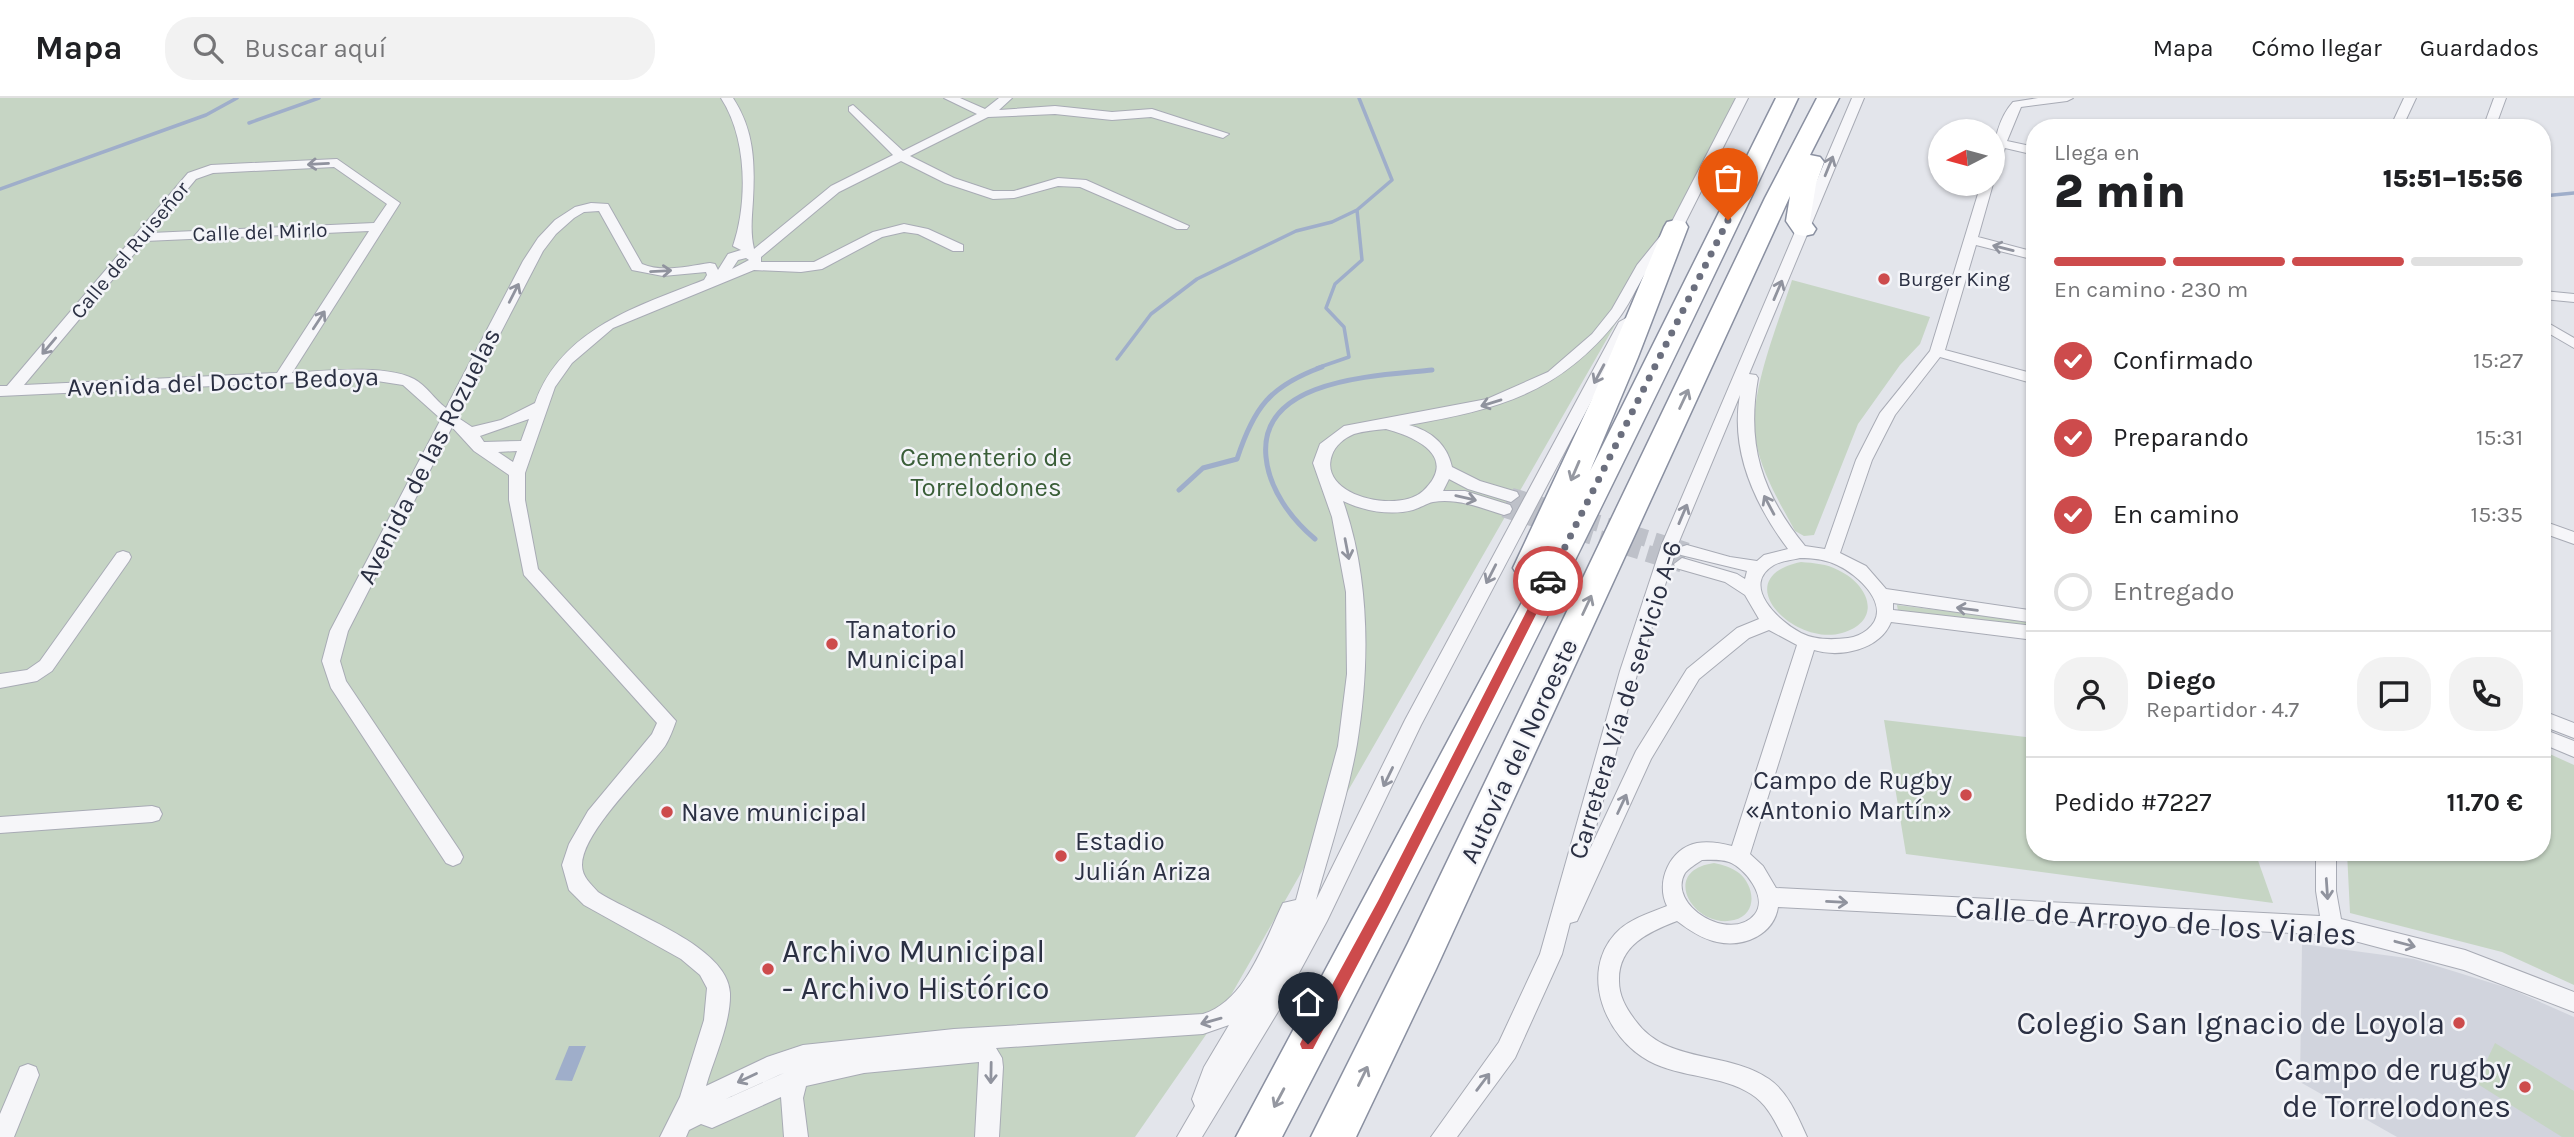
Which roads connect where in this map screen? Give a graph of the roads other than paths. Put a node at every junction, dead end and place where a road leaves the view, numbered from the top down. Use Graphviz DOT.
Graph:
graph roads {
  1 [pos="727,98"];
  2 [pos="950,98"];
  3 [pos="1006,98"];
  4 [pos="1742,98"];
  5 [pos="1787,98"];
  6 [pos="1828,98"];
  7 [pos="1858,98"];
  8 [pos="2067,98"];
  9 [pos="2410,98"];
  10 [pos="2500,98"];
  11 [pos="853,109"];
  12 [pos="986,114"];
  13 [pos="2400,119"];
  14 [pos="2492,119"];
  15 [pos="2006,126"];
  16 [pos="1223,134"];
  17 [pos="1811,136"];
  18 [pos="2006,144"];
  19 [pos="2026,149"];
  20 [pos="902,156"];
  21 [pos="1983,196"];
  22 [pos="1182,226"];
  23 [pos="379,227"];
  24 [pos="1676,227"];
  25 [pos="1804,229"];
  26 [pos="142,237"];
  27 [pos="1970,240"];
  28 [pos="958,248"];
  29 [pos="2026,254"];
  30 [pos="748,260"];
  31 [pos="721,273"];
  32 [pos="2551,296"];
  33 [pos="2574,298"];
  34 [pos="2551,329"];
  35 [pos="2551,343"];
  36 [pos="2574,344"];
  37 [pos="1752,352"];
  38 [pos="1937,352"];
  39 [pos="2574,356"];
  40 [pos="282,377"];
  41 [pos="2026,377"];
  42 [pos="6,391"];
  43 [pos="540,406"];
  44 [pos="449,419"];
  45 [pos="1377,424"];
  46 [pos="469,433"];
  47 [pos="528,441"];
  48 [pos="480,447"];
  49 [pos="1444,470"];
  50 [pos="517,473"];
  51 [pos="1328,484"];
  52 [pos="1428,496"];
  53 [pos="2551,530"];
  54 [pos="2574,538"];
  55 [pos="1800,552"];
  56 [pos="1831,556"];
  57 [pos="123,557"];
  58 [pos="1759,567"];
  59 [pos="1752,591"];
  60 [pos="1881,595"];
  61 [pos="1885,615"];
  62 [pos="2026,616"];
  63 [pos="1770,622"];
  64 [pos="2026,632"];
  65 [pos="1807,643"];
  66 [pos="0,681"];
  67 [pos="2551,721"];
  68 [pos="2574,731"];
  69 [pos="2551,739"];
  70 [pos="2574,749"];
  71 [pos="152,814"];
  72 [pos="0,825"];
  73 [pos="1322,843"];
  74 [pos="453,857"];
  75 [pos="1739,857"];
  76 [pos="2326,861"];
  77 [pos="1769,897"];
  78 [pos="1382,905"];
  79 [pos="1680,910"];
  80 [pos="2332,926"];
  81 [pos="1551,954"];
  82 [pos="2574,1002"];
  83 [pos="803,1056"];
  84 [pos="29,1074"];
  85 [pos="796,1079"];
  86 [pos="685,1123"];
  87 [pos="2,1137"];
  88 [pos="796,1137"];
  89 [pos="987,1137"];
  90 [pos="1189,1137"];
  91 [pos="1258,1137"];
  92 [pos="1333,1137"];
  93 [pos="1443,1137"];
  94 [pos="1795,1137"];
  1 -- 30 [label="street"];
  2 -- 12 [label="street"];
  3 -- 12 [label="street"];
  4 -- 24 [label="street"];
  5 -- 78 [label="highway, Autovía del Noroeste"];
  6 -- 17 [label="highway, Autovía del Noroeste"];
  25 -- 7 [label="street, Carretera Vía de servicio A-6, one-way"];
  8 -- 15 [label="street"];
  9 -- 13 [label="street"];
  10 -- 14 [label="street"];
  11 -- 20 [label="street"];
  12 -- 16 [label="street"];
  12 -- 20 [label="street"];
  17 -- 25 [label="highway"];
  92 -- 17 [label="highway, Autovía del Noroeste, one-way"];
  18 -- 19 [label="street"];
  20 -- 22 [label="street"];
  20 -- 30 [label="street"];
  21 -- 27 [label="street"];
  23 -- 26 [label="street, Calle del Mirlo"];
  23 -- 26 [label="street, Calle del Ruiseñor, one-way"];
  40 -- 23 [label="street, Calle del Ruiseñor, one-way"];
  24 -- 45 [label="street, one-way"];
  24 -- 78 [label="highway, one-way"];
  24 -- 90 [label="street, one-way"];
  37 -- 25 [label="street, Carretera Vía de servicio A-6, one-way"];
  26 -- 42 [label="street, Calle del Ruiseñor, one-way"];
  29 -- 27 [label="street, one-way"];
  27 -- 38 [label="street"];
  28 -- 30 [label="street"];
  30 -- 31 [label="street"];
  31 -- 43 [label="street"];
  44 -- 31 [label="street, Avenida de las Rozuelas, one-way"];
  32 -- 33 [label="street"];
  34 -- 36 [label="street"];
  35 -- 39 [label="street"];
  55 -- 37 [label="street, one-way"];
  81 -- 37 [label="street, Carretera Vía de servicio A-6, one-way"];
  38 -- 41 [label="street"];
  38 -- 56 [label="street"];
  40 -- 42 [label="street, Avenida del Doctor Bedoya"];
  40 -- 44 [label="street, Avenida del Doctor Bedoya"];
  43 -- 46 [label="street"];
  43 -- 47 [label="street"];
  44 -- 46 [label="street, Avenida del Doctor Bedoya"];
  44 -- 74 [label="street, Avenida de las Rozuelas"];
  45 -- 49 [label="street"];
  45 -- 51 [label="street"];
  46 -- 47 [label="street"];
  46 -- 48 [label="street, Avenida del Doctor Bedoya"];
  47 -- 48 [label="street"];
  47 -- 50 [label="street"];
  48 -- 50 [label="street, Avenida del Doctor Bedoya"];
  49 -- 52 [label="street"];
  52 -- 49 [label="street, one-way"];
  50 -- 86 [label="street"];
  51 -- 52 [label="street"];
  51 -- 73 [label="street, one-way"];
  53 -- 54 [label="street"];
  55 -- 56 [label="street"];
  55 -- 58 [label="street"];
  56 -- 60 [label="street"];
  57 -- 66 [label="street"];
  58 -- 59 [label="street"];
  58 -- 59 [label="street"];
  59 -- 63 [label="street"];
  60 -- 61 [label="street"];
  62 -- 60 [label="street, one-way"];
  61 -- 64 [label="street"];
  61 -- 65 [label="street"];
  63 -- 65 [label="street"];
  81 -- 63 [label="street, one-way"];
  65 -- 75 [label="street"];
  67 -- 68 [label="street"];
  69 -- 70 [label="street"];
  71 -- 72 [label="street"];
  73 -- 83 [label="street, one-way"];
  73 -- 90 [label="street"];
  75 -- 77 [label="street"];
  75 -- 79 [label="street"];
  76 -- 80 [label="street, one-way"];
  77 -- 79 [label="street"];
  77 -- 80 [label="street, Calle de Arroyo de los Viales, one-way"];
  78 -- 91 [label="highway, Autovía del Noroeste, one-way"];
  79 -- 94 [label="street"];
  80 -- 82 [label="street, Calle de Arroyo de los Viales, one-way"];
  93 -- 81 [label="street, Carretera Vía de servicio A-6, one-way"];
  83 -- 85 [label="street"];
  83 -- 86 [label="street, one-way"];
  84 -- 87 [label="street"];
  85 -- 86 [label="street"];
  85 -- 88 [label="street"];
  85 -- 89 [label="street, one-way"];
}
